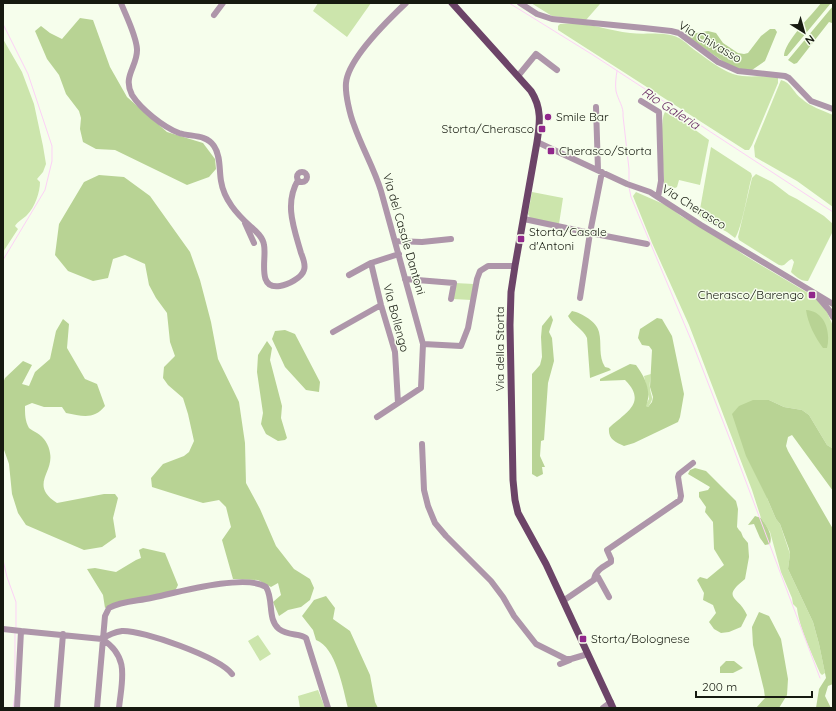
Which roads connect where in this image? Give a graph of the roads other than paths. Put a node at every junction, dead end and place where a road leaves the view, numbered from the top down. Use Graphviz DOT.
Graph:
graph roads {
  1 [pos="121,3"];
  2 [pos="223,3"];
  3 [pos="406,3"];
  4 [pos="452,3"];
  5 [pos="520,3"];
  6 [pos="214,15"];
  7 [pos="557,70"];
  8 [pos="518,76"];
  9 [pos="641,101"];
  10 [pos="596,107"];
  11 [pos="833,109"];
  12 [pos="537,142"];
  13 [pos="600,171"];
  14 [pos="298,180"];
  15 [pos="658,197"];
  16 [pos="524,219"];
  17 [pos="243,220"];
  18 [pos="590,234"];
  19 [pos="451,239"];
  20 [pos="395,241"];
  21 [pos="254,242"];
  22 [pos="647,244"];
  23 [pos="399,254"];
  24 [pos="371,263"];
  25 [pos="515,266"];
  26 [pos="349,275"];
  27 [pos="405,279"];
  28 [pos="813,292"];
  29 [pos="580,298"];
  30 [pos="452,299"];
  31 [pos="833,304"];
  32 [pos="381,305"];
  33 [pos="833,317"];
  34 [pos="333,332"];
  35 [pos="423,344"];
  36 [pos="398,403"];
  37 [pos="377,417"];
  38 [pos="422,444"];
  39 [pos="693,463"];
  40 [pos="594,579"];
  41 [pos="608,597"];
  42 [pos="563,601"];
  43 [pos="3,629"];
  44 [pos="20,631"];
  45 [pos="63,634"];
  46 [pos="102,639"];
  47 [pos="588,654"];
  48 [pos="574,659"];
  49 [pos="560,664"];
  50 [pos="232,674"];
  51 [pos="612,705"];
  52 [pos="18,708"];
  53 [pos="57,708"];
  54 [pos="97,708"];
  55 [pos="119,708"];
  56 [pos="328,708"];
  57 [pos="603,708"];
  1 -- 17 [label="street"];
  2 -- 6 [label="street"];
  3 -- 20 [label="street, Via del Casale Dantoni"];
  4 -- 8 [label="main road, Via della Storta"];
  5 -- 11 [label="street, Via Chivasso"];
  7 -- 8 [label="street"];
  8 -- 12 [label="main road, Via della Storta"];
  9 -- 15 [label="street"];
  10 -- 13 [label="street"];
  12 -- 13 [label="street, Via Cherasco"];
  12 -- 16 [label="main road, Via della Storta"];
  13 -- 15 [label="street, Via Cherasco"];
  13 -- 18 [label="street"];
  14 -- 17 [label="street"];
  15 -- 28 [label="street, Via Cherasco"];
  16 -- 18 [label="street"];
  16 -- 25 [label="main road, Via della Storta"];
  17 -- 21 [label="street"];
  18 -- 22 [label="street"];
  18 -- 29 [label="street"];
  19 -- 20 [label="street"];
  20 -- 23 [label="street, Via del Casale Dantoni"];
  23 -- 24 [label="street"];
  23 -- 27 [label="street, Via del Casale Dantoni"];
  24 -- 26 [label="street"];
  24 -- 32 [label="street, Via Bollengo"];
  25 -- 35 [label="street"];
  25 -- 42 [label="main road, Via della Storta"];
  27 -- 30 [label="street"];
  27 -- 35 [label="street, Via del Casale Dantoni"];
  28 -- 31 [label="street, Via Cherasco"];
  28 -- 33 [label="street"];
  32 -- 34 [label="street"];
  32 -- 36 [label="street, Via Bollengo"];
  35 -- 36 [label="street, Via del Casale Dantoni"];
  36 -- 37 [label="street"];
  38 -- 48 [label="street"];
  39 -- 40 [label="street"];
  40 -- 41 [label="street"];
  40 -- 42 [label="street"];
  42 -- 47 [label="main road, Via della Storta"];
  43 -- 44 [label="street"];
  44 -- 45 [label="street"];
  44 -- 52 [label="street"];
  45 -- 46 [label="street"];
  45 -- 53 [label="street"];
  46 -- 50 [label="street"];
  46 -- 54 [label="street"];
  46 -- 55 [label="street"];
  46 -- 56 [label="street"];
  47 -- 48 [label="street"];
  47 -- 51 [label="main road, Via della Storta"];
  48 -- 49 [label="street"];
  51 -- 57 [label="street"];
}
